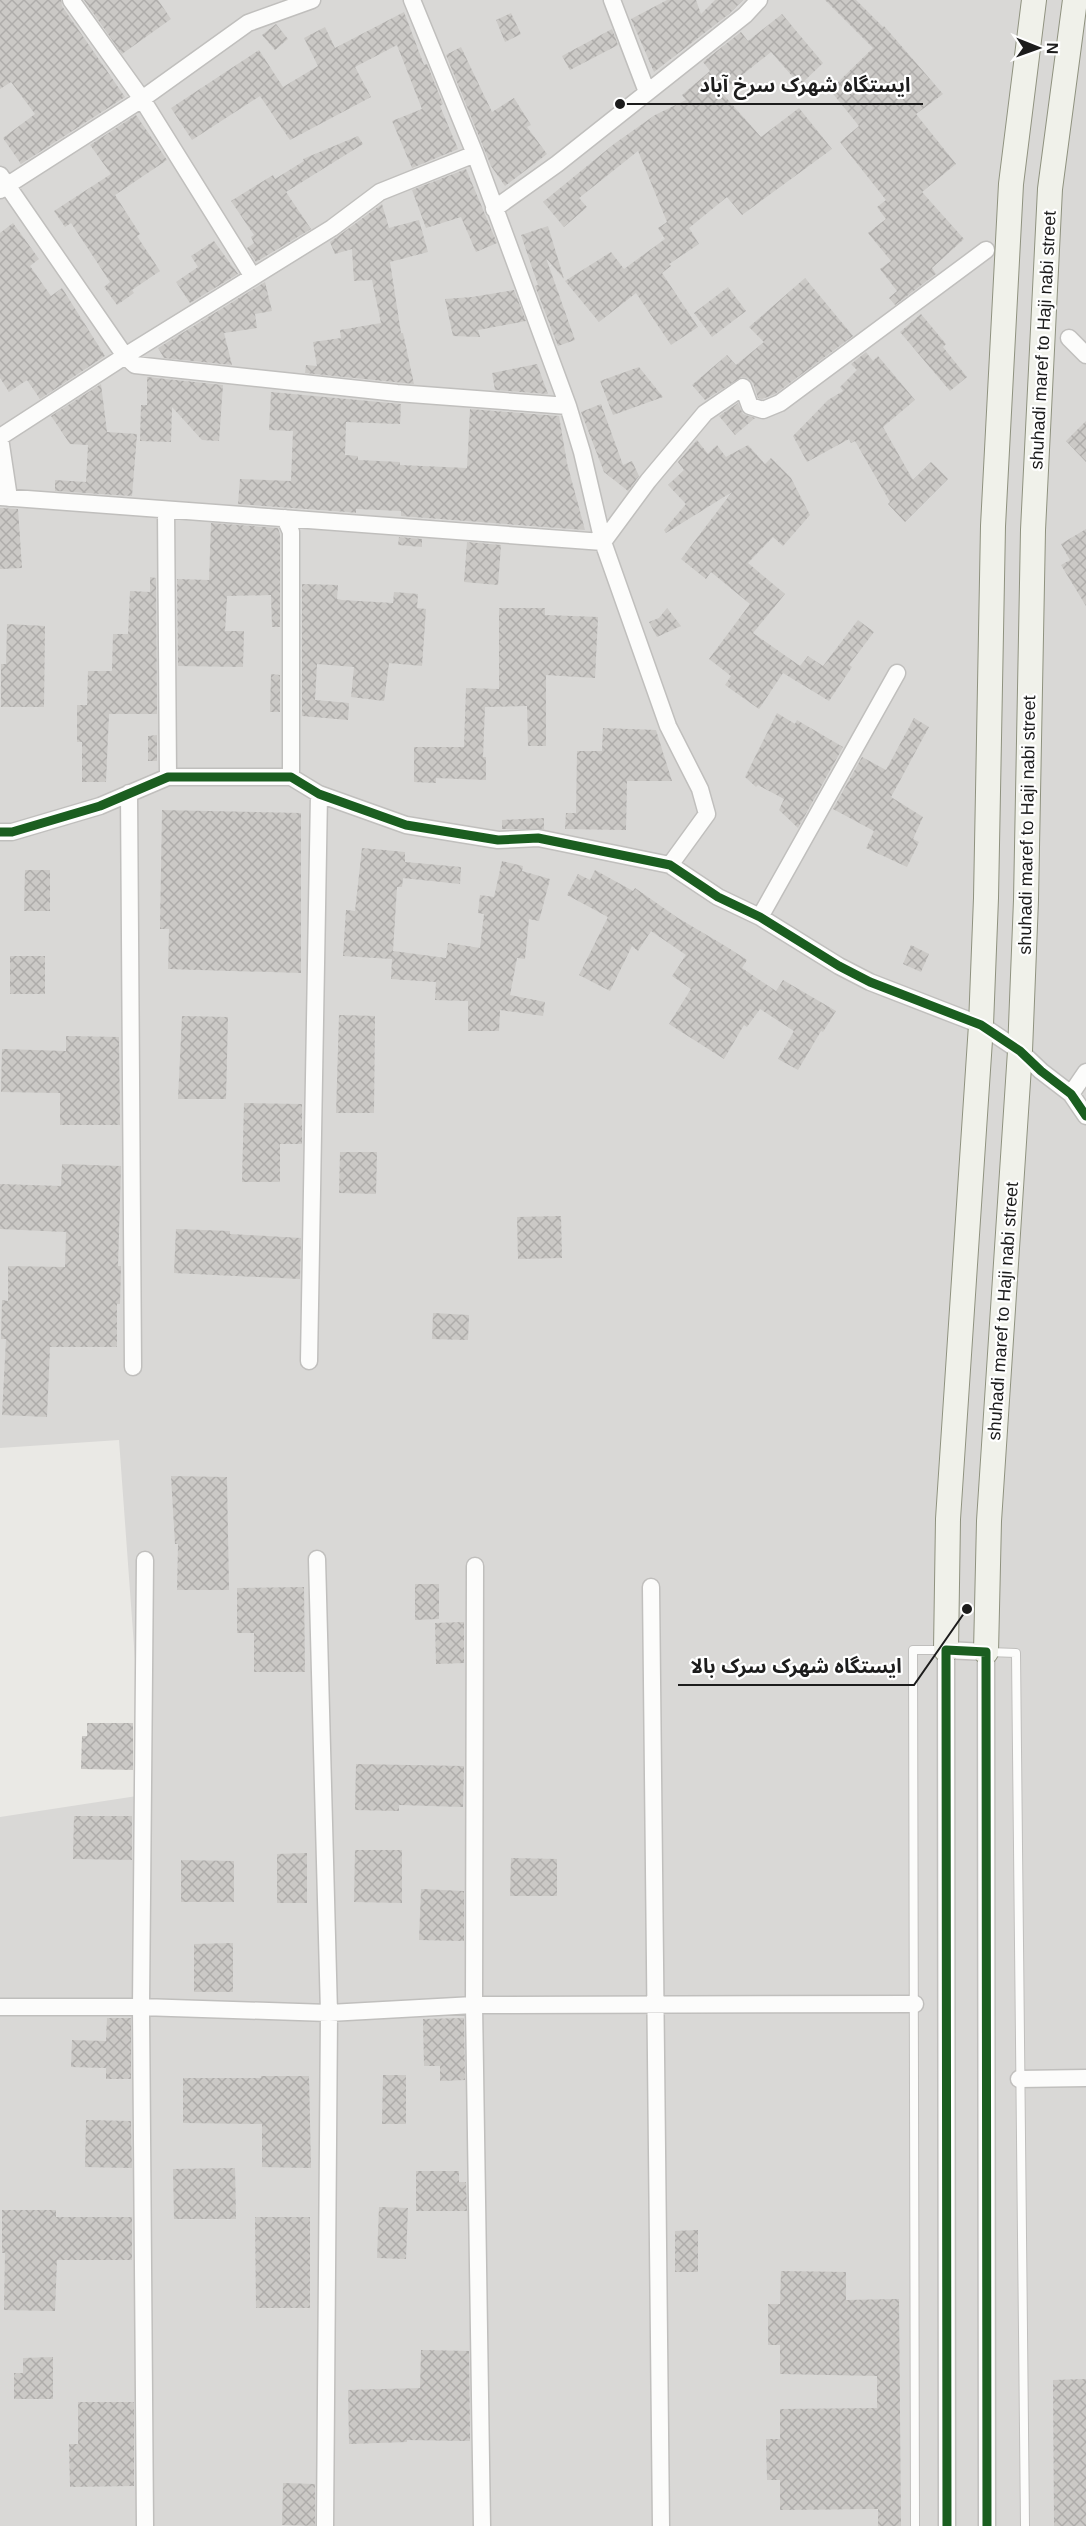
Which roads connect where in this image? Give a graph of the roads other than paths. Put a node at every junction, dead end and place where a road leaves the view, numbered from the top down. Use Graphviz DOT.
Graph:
graph roads {
  1 [pos="71,0"];
  2 [pos="312,0"];
  3 [pos="412,0"];
  4 [pos="612,0"];
  5 [pos="759,0"];
  6 [pos="1034,0"];
  7 [pos="1075,0"];
  8 [pos="647,92"];
  9 [pos="142,99"];
  10 [pos="475,154"];
  11 [pos="2,184"];
  12 [pos="494,209"];
  13 [pos="986,250"];
  14 [pos="253,277"];
  15 [pos="1069,338"];
  16 [pos="1086,355"];
  17 [pos="126,356"];
  18 [pos="568,406"];
  19 [pos="0,438"];
  20 [pos="4,498"];
  21 [pos="166,510"];
  22 [pos="285,518"];
  23 [pos="603,542"];
  24 [pos="897,673"];
  25 [pos="168,777"];
  26 [pos="291,777"];
  27 [pos="129,793"];
  28 [pos="319,794"];
  29 [pos="0,832"];
  30 [pos="669,865"];
  31 [pos="760,917"];
  32 [pos="981,1025"];
  33 [pos="1020,1051"];
  34 [pos="1086,1072"];
  35 [pos="1071,1094"];
  36 [pos="1086,1116"];
  37 [pos="309,1361"];
  38 [pos="133,1367"];
  39 [pos="317,1559"];
  40 [pos="145,1560"];
  41 [pos="475,1566"];
  42 [pos="651,1587"];
  43 [pos="946,1650"];
  44 [pos="986,1652"];
  45 [pos="915,2004"];
  46 [pos="474,2005"];
  47 [pos="656,2005"];
  48 [pos="0,2007"];
  49 [pos="141,2007"];
  50 [pos="329,2013"];
  51 [pos="1086,2078"];
  52 [pos="1019,2079"];
  53 [pos="145,2526"];
  54 [pos="325,2526"];
  55 [pos="482,2526"];
  56 [pos="661,2526"];
  57 [pos="915,2526"];
  58 [pos="947,2526"];
  59 [pos="987,2526"];
  60 [pos="1024,2526"];
  1 -- 9 [label="street"];
  2 -- 9 [label="street"];
  3 -- 10 [label="street"];
  4 -- 8 [label="street"];
  5 -- 8 [label="street"];
  6 -- 32 [label="main road"];
  7 -- 33 [label="main road, shuhadi maref to Haji nabi street"];
  8 -- 12 [label="street"];
  9 -- 11 [label="street"];
  9 -- 14 [label="street"];
  10 -- 12 [label="street"];
  10 -- 14 [label="street"];
  11 -- 17 [label="street"];
  12 -- 18 [label="street"];
  13 -- 23 [label="street"];
  14 -- 17 [label="street"];
  15 -- 16 [label="street"];
  17 -- 18 [label="street"];
  17 -- 19 [label="street"];
  18 -- 23 [label="street"];
  19 -- 20 [label="street"];
  20 -- 21 [label="street"];
  21 -- 22 [label="street"];
  21 -- 25 [label="street"];
  22 -- 23 [label="street"];
  22 -- 26 [label="street"];
  23 -- 30 [label="street"];
  24 -- 31 [label="street"];
  25 -- 26 [label="street"];
  25 -- 27 [label="street"];
  26 -- 28 [label="street"];
  27 -- 29 [label="street"];
  27 -- 38 [label="street"];
  28 -- 30 [label="street"];
  28 -- 37 [label="street"];
  30 -- 31 [label="street"];
  31 -- 32 [label="street"];
  32 -- 33 [label="street"];
  32 -- 43 [label="main road"];
  33 -- 35 [label="street"];
  33 -- 44 [label="main road, shuhadi maref to Haji nabi street"];
  34 -- 35 [label="street"];
  35 -- 36 [label="street"];
  39 -- 50 [label="street"];
  40 -- 49 [label="street"];
  41 -- 46 [label="street"];
  42 -- 47 [label="street"];
  43 -- 44 [label="street"];
  43 -- 45 [label="lane"];
  43 -- 58 [label="street"];
  44 -- 52 [label="lane"];
  44 -- 59 [label="street"];
  45 -- 47 [label="street"];
  45 -- 57 [label="lane"];
  46 -- 47 [label="street"];
  46 -- 50 [label="street"];
  46 -- 55 [label="street"];
  47 -- 56 [label="street"];
  48 -- 49 [label="street"];
  49 -- 50 [label="street"];
  49 -- 53 [label="street"];
  50 -- 54 [label="street"];
  51 -- 52 [label="street"];
  52 -- 60 [label="lane"];
}
